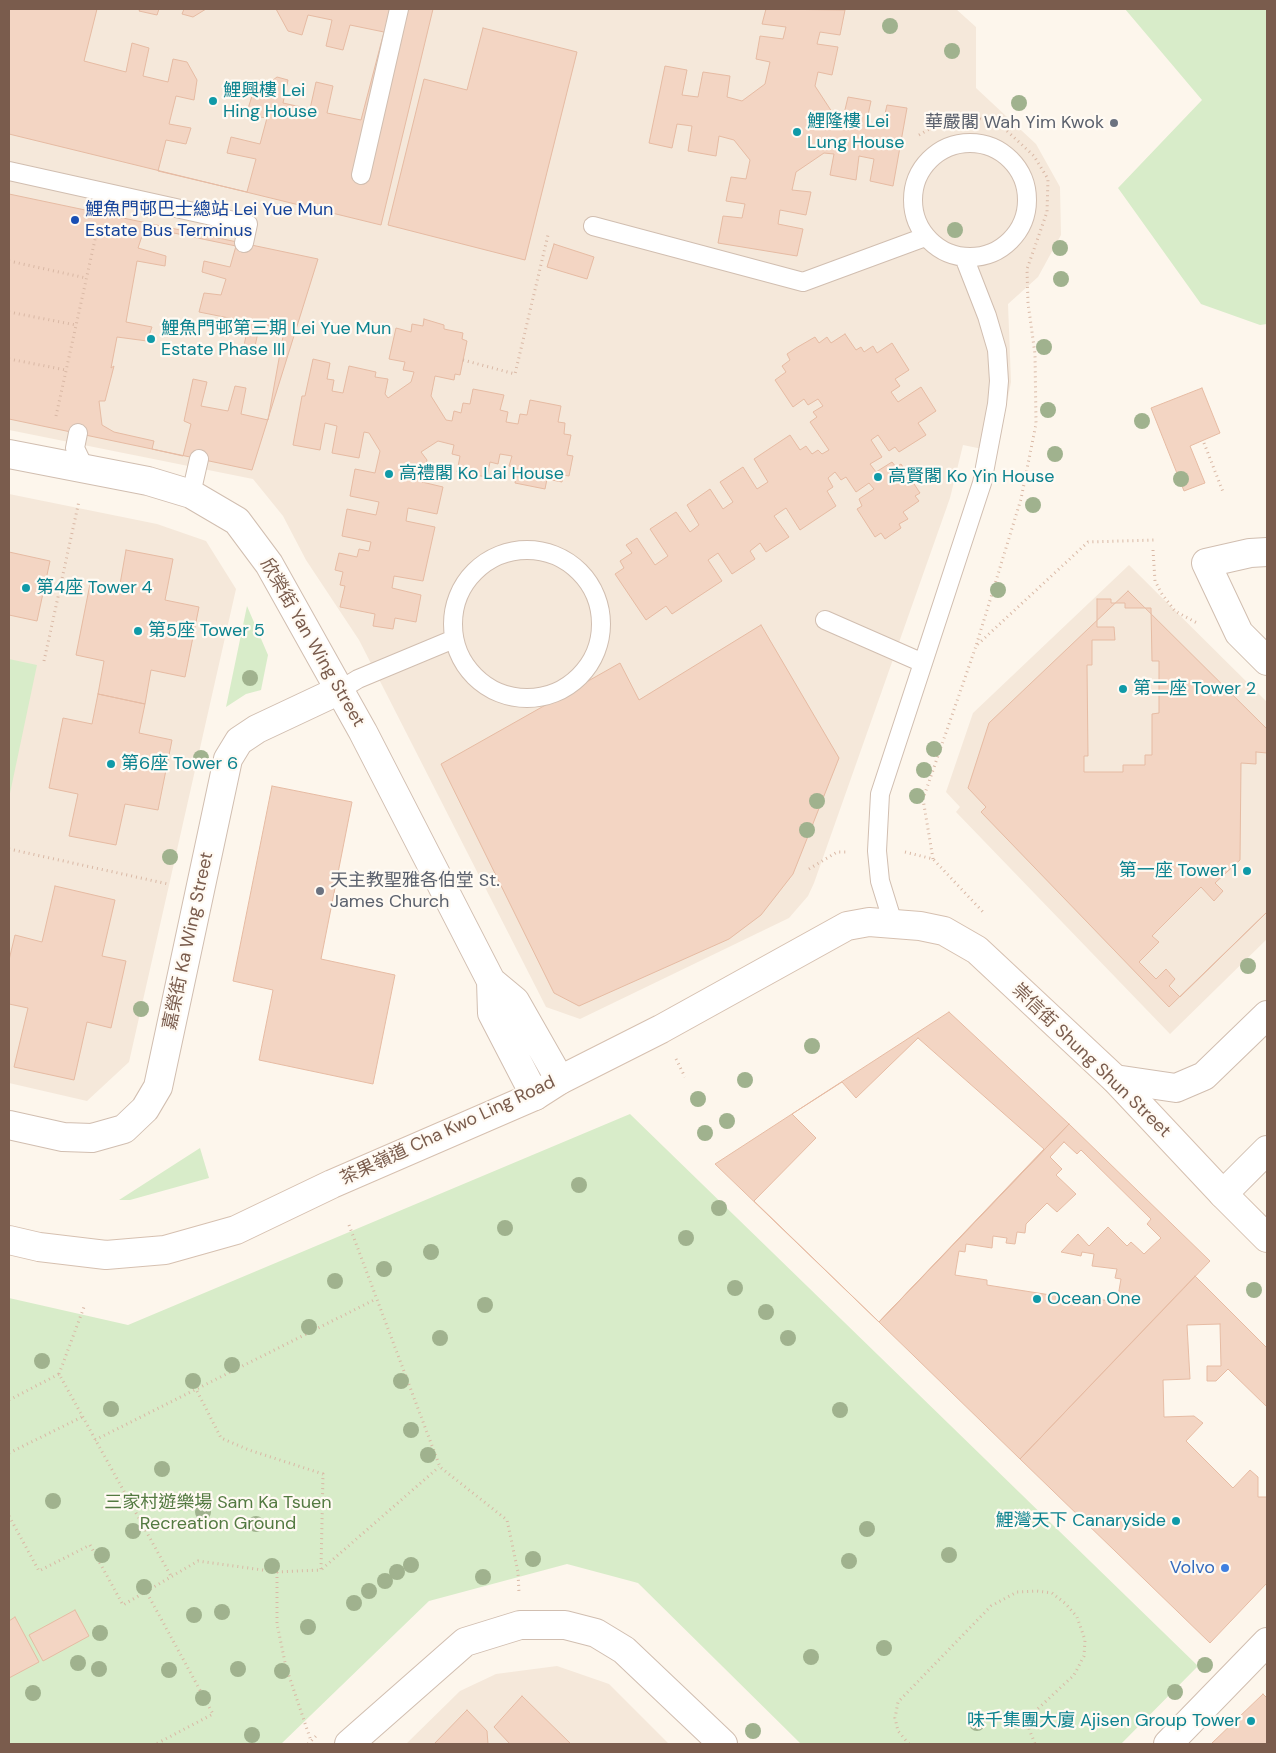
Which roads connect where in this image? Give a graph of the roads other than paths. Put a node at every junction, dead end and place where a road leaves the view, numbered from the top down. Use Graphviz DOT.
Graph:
graph roads {
  1 [pos="399,9"];
  2 [pos="9,171"];
  3 [pos="361,175"];
  4 [pos="593,226"];
  5 [pos="926,237"];
  6 [pos="244,243"];
  7 [pos="964,257"];
  8 [pos="78,434"];
  9 [pos="9,454"];
  10 [pos="199,459"];
  11 [pos="85,469"];
  12 [pos="191,494"];
  13 [pos="1267,552"];
  14 [pos="825,620"];
  15 [pos="454,639"];
  16 [pos="923,662"];
  17 [pos="1267,662"];
  18 [pos="340,690"];
  19 [pos="892,924"];
  20 [pos="491,981"];
  21 [pos="1267,1015"];
  22 [pos="1116,1079"];
  23 [pos="560,1080"];
  24 [pos="534,1096"];
  25 [pos="9,1125"];
  26 [pos="1267,1150"];
  27 [pos="1223,1194"];
  28 [pos="1267,1238"];
  29 [pos="9,1240"];
  30 [pos="1267,1642"];
  31 [pos="349,1744"];
  32 [pos="723,1744"];
  33 [pos="1168,1744"];
  1 -- 3 [label="lane"];
  2 -- 6 [label="lane"];
  4 -- 5 [label="lane"];
  5 -- 7 [label="lane"];
  5 -- 7 [label="lane"];
  7 -- 16 [label="lane"];
  8 -- 11 [label="lane"];
  9 -- 11 [label="street, 欣榮街 Yan Wing Street"];
  10 -- 12 [label="lane"];
  11 -- 12 [label="street, 欣榮街 Yan Wing Street"];
  12 -- 18 [label="street, 欣榮街 Yan Wing Street"];
  13 -- 17 [label="street"];
  14 -- 16 [label="lane"];
  15 -- 15 [label="lane"];
  15 -- 18 [label="lane"];
  16 -- 19 [label="lane"];
  18 -- 20 [label="street, 欣榮街 Yan Wing Street"];
  18 -- 25 [label="street, 嘉榮街 Ka Wing Street"];
  19 -- 22 [label="street, 崇信街 Shung Shun Street"];
  19 -- 23 [label="street, 茶果嶺道 Cha Kwo Ling Road"];
  20 -- 23 [label="street, 欣榮街 Yan Wing Street"];
  20 -- 24 [label="street, 欣榮街 Yan Wing Street"];
  21 -- 22 [label="street"];
  22 -- 27 [label="street, 崇信街 Shung Shun Street"];
  23 -- 24 [label="street, 茶果嶺道 Cha Kwo Ling Road"];
  24 -- 29 [label="street, 茶果嶺道 Cha Kwo Ling Road"];
  26 -- 27 [label="street"];
  27 -- 28 [label="street, 崇信街 Shung Shun Street"];
  30 -- 33 [label="street"];
  31 -- 32 [label="street"];
}
